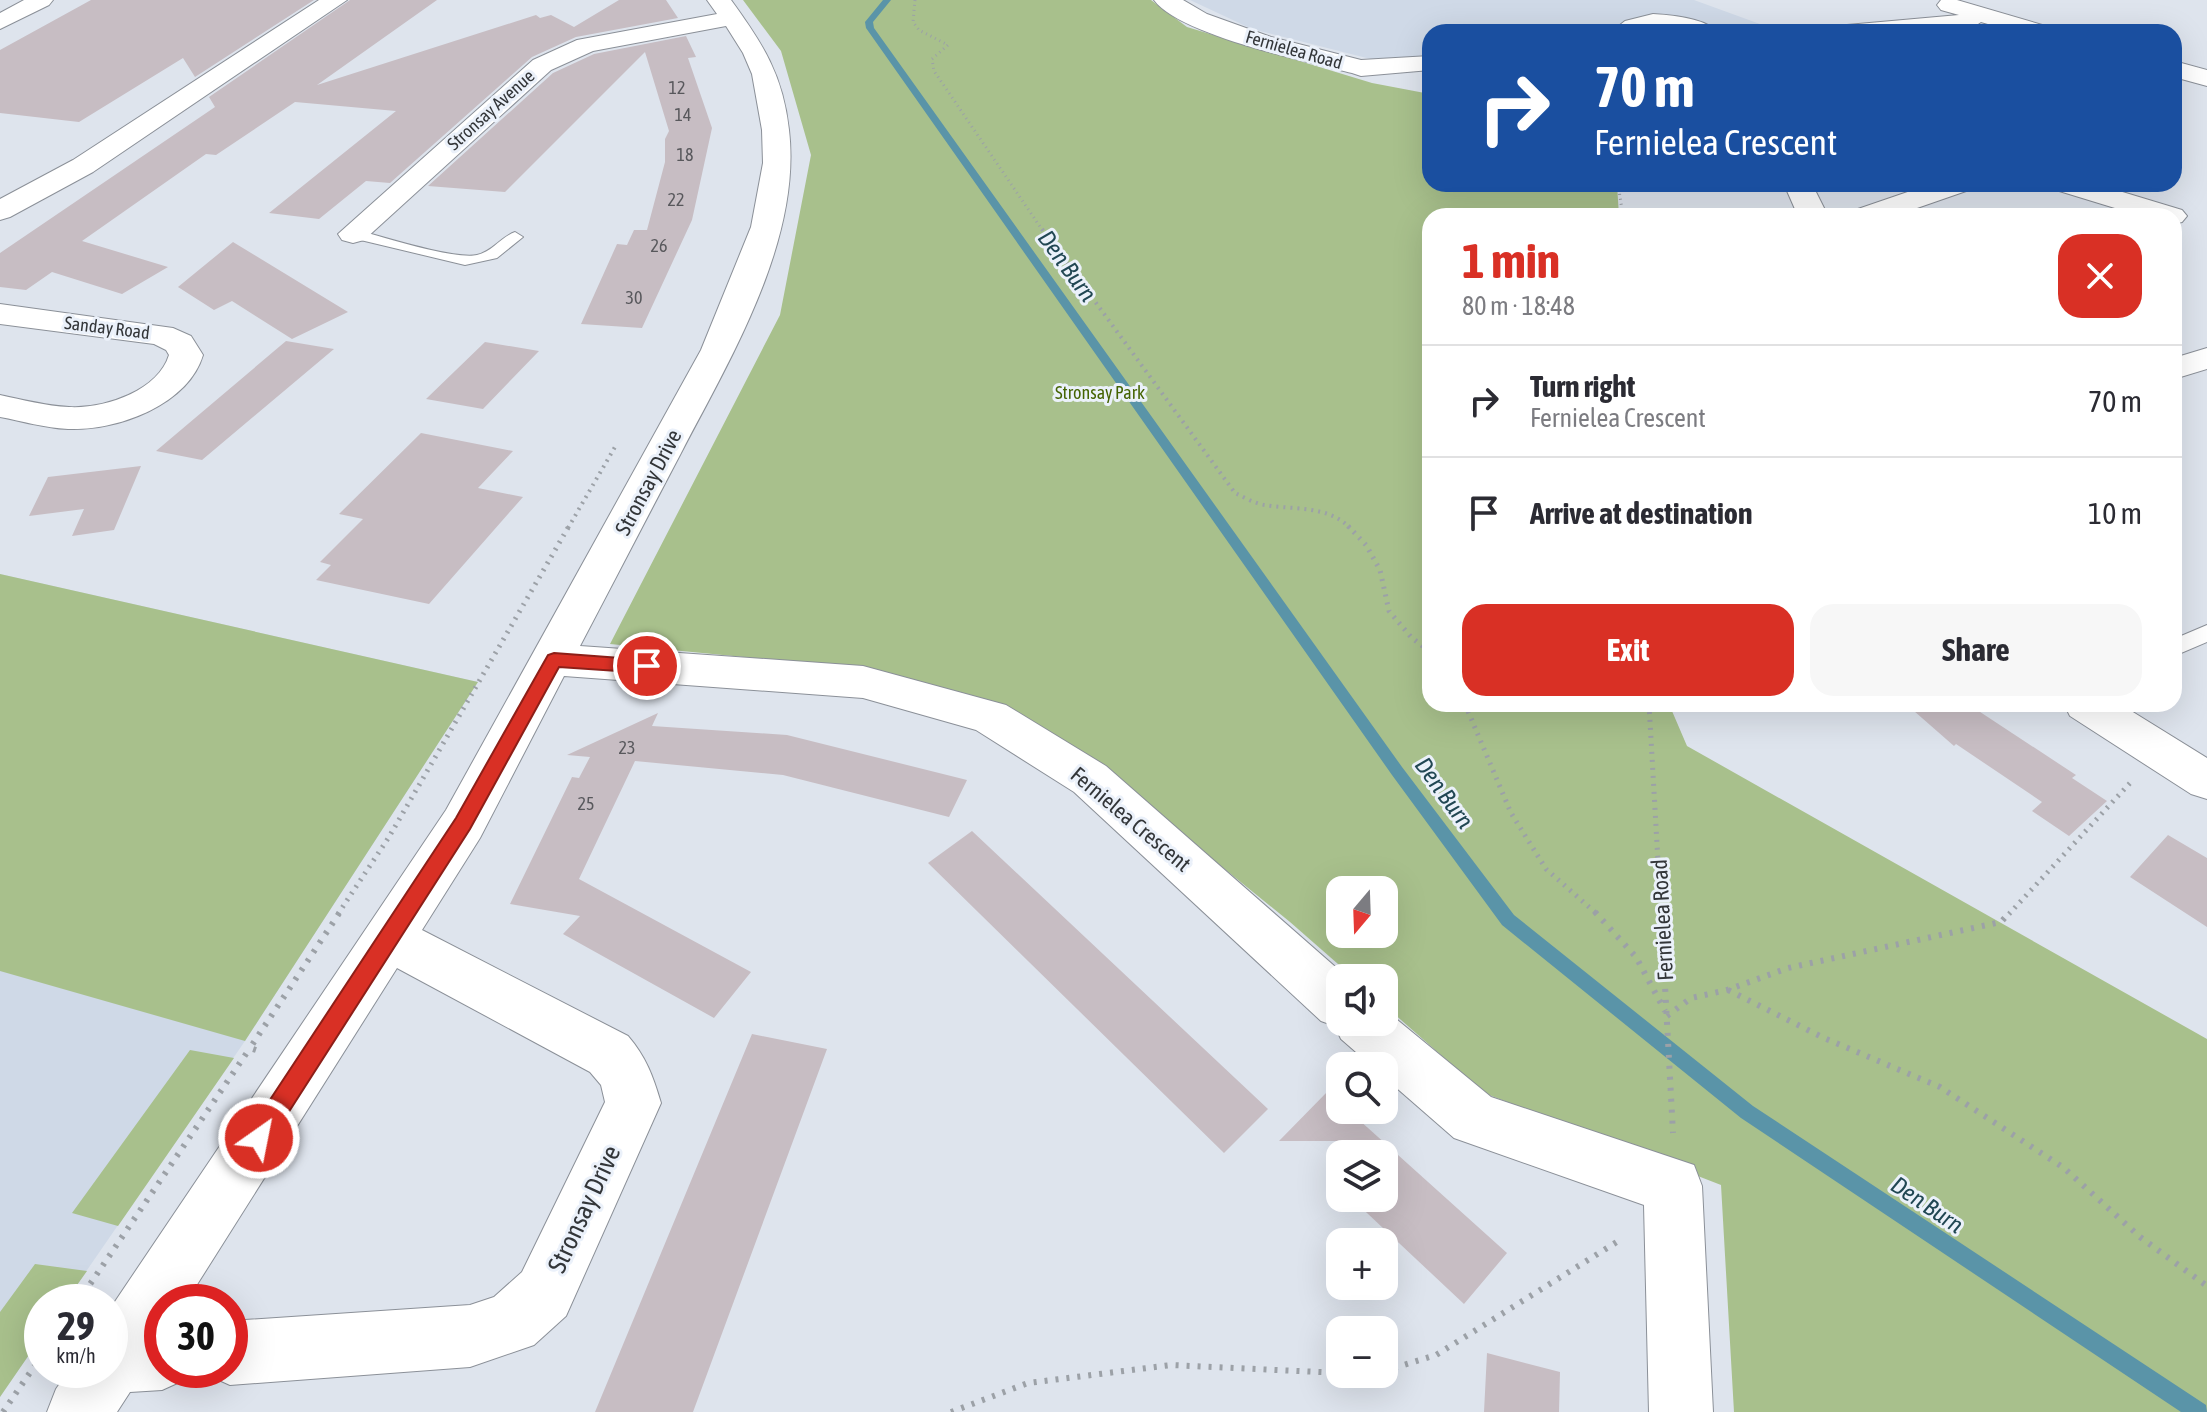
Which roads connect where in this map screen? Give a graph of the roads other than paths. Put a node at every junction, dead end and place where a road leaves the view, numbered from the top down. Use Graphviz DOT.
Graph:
graph roads {
  1 [pos="41,0"];
  2 [pos="335,0"];
  3 [pos="1166,0"];
  4 [pos="1932,0"];
  5 [pos="726,9"];
  6 [pos="1977,14"];
  7 [pos="0,22"];
  8 [pos="1636,24"];
  9 [pos="1673,24"];
  10 [pos="1958,24"];
  11 [pos="2013,24"];
  12 [pos="1422,64"];
  13 [pos="2182,71"];
  14 [pos="2207,78"];
  15 [pos="1936,192"];
  16 [pos="2092,192"];
  17 [pos="1888,208"];
  18 [pos="2145,208"];
  19 [pos="0,211"];
  20 [pos="398,226"];
  21 [pos="359,228"];
  22 [pos="515,237"];
  23 [pos="0,314"];
  24 [pos="2207,358"];
  25 [pos="2182,366"];
  26 [pos="0,406"];
  27 [pos="2207,633"];
  28 [pos="2182,644"];
  29 [pos="554,660"];
  30 [pos="2098,712"];
  31 [pos="2207,781"];
  32 [pos="389,938"];
  33 [pos="1326,991"];
  34 [pos="1376,1036"];
  35 [pos="248,1352"];
  36 [pos="128,1356"];
  37 [pos="101,1388"];
  38 [pos="79,1412"];
  39 [pos="1681,1412"];
  1 -- 7 [label="street"];
  2 -- 19 [label="street"];
  3 -- 12 [label="street, Fernielea Road"];
  4 -- 6 [label="street"];
  5 -- 21 [label="street, Stronsay Avenue"];
  5 -- 29 [label="street, Stronsay Drive"];
  6 -- 10 [label="street"];
  6 -- 11 [label="street"];
  8 -- 9 [label="street"];
  13 -- 14 [label="street"];
  15 -- 17 [label="street"];
  16 -- 18 [label="street"];
  20 -- 21 [label="street"];
  21 -- 22 [label="lane"];
  23 -- 26 [label="street, Sanday Road"];
  24 -- 25 [label="street"];
  27 -- 28 [label="lane"];
  29 -- 32 [label="street, Stronsay Drive"];
  29 -- 33 [label="street, Fernielea Crescent"];
  30 -- 31 [label="street"];
  32 -- 35 [label="street, Stronsay Drive"];
  32 -- 36 [label="street, Stronsay Drive"];
  34 -- 39 [label="street"];
  37 -- 38 [label="street, Stronsay Drive"];
}
